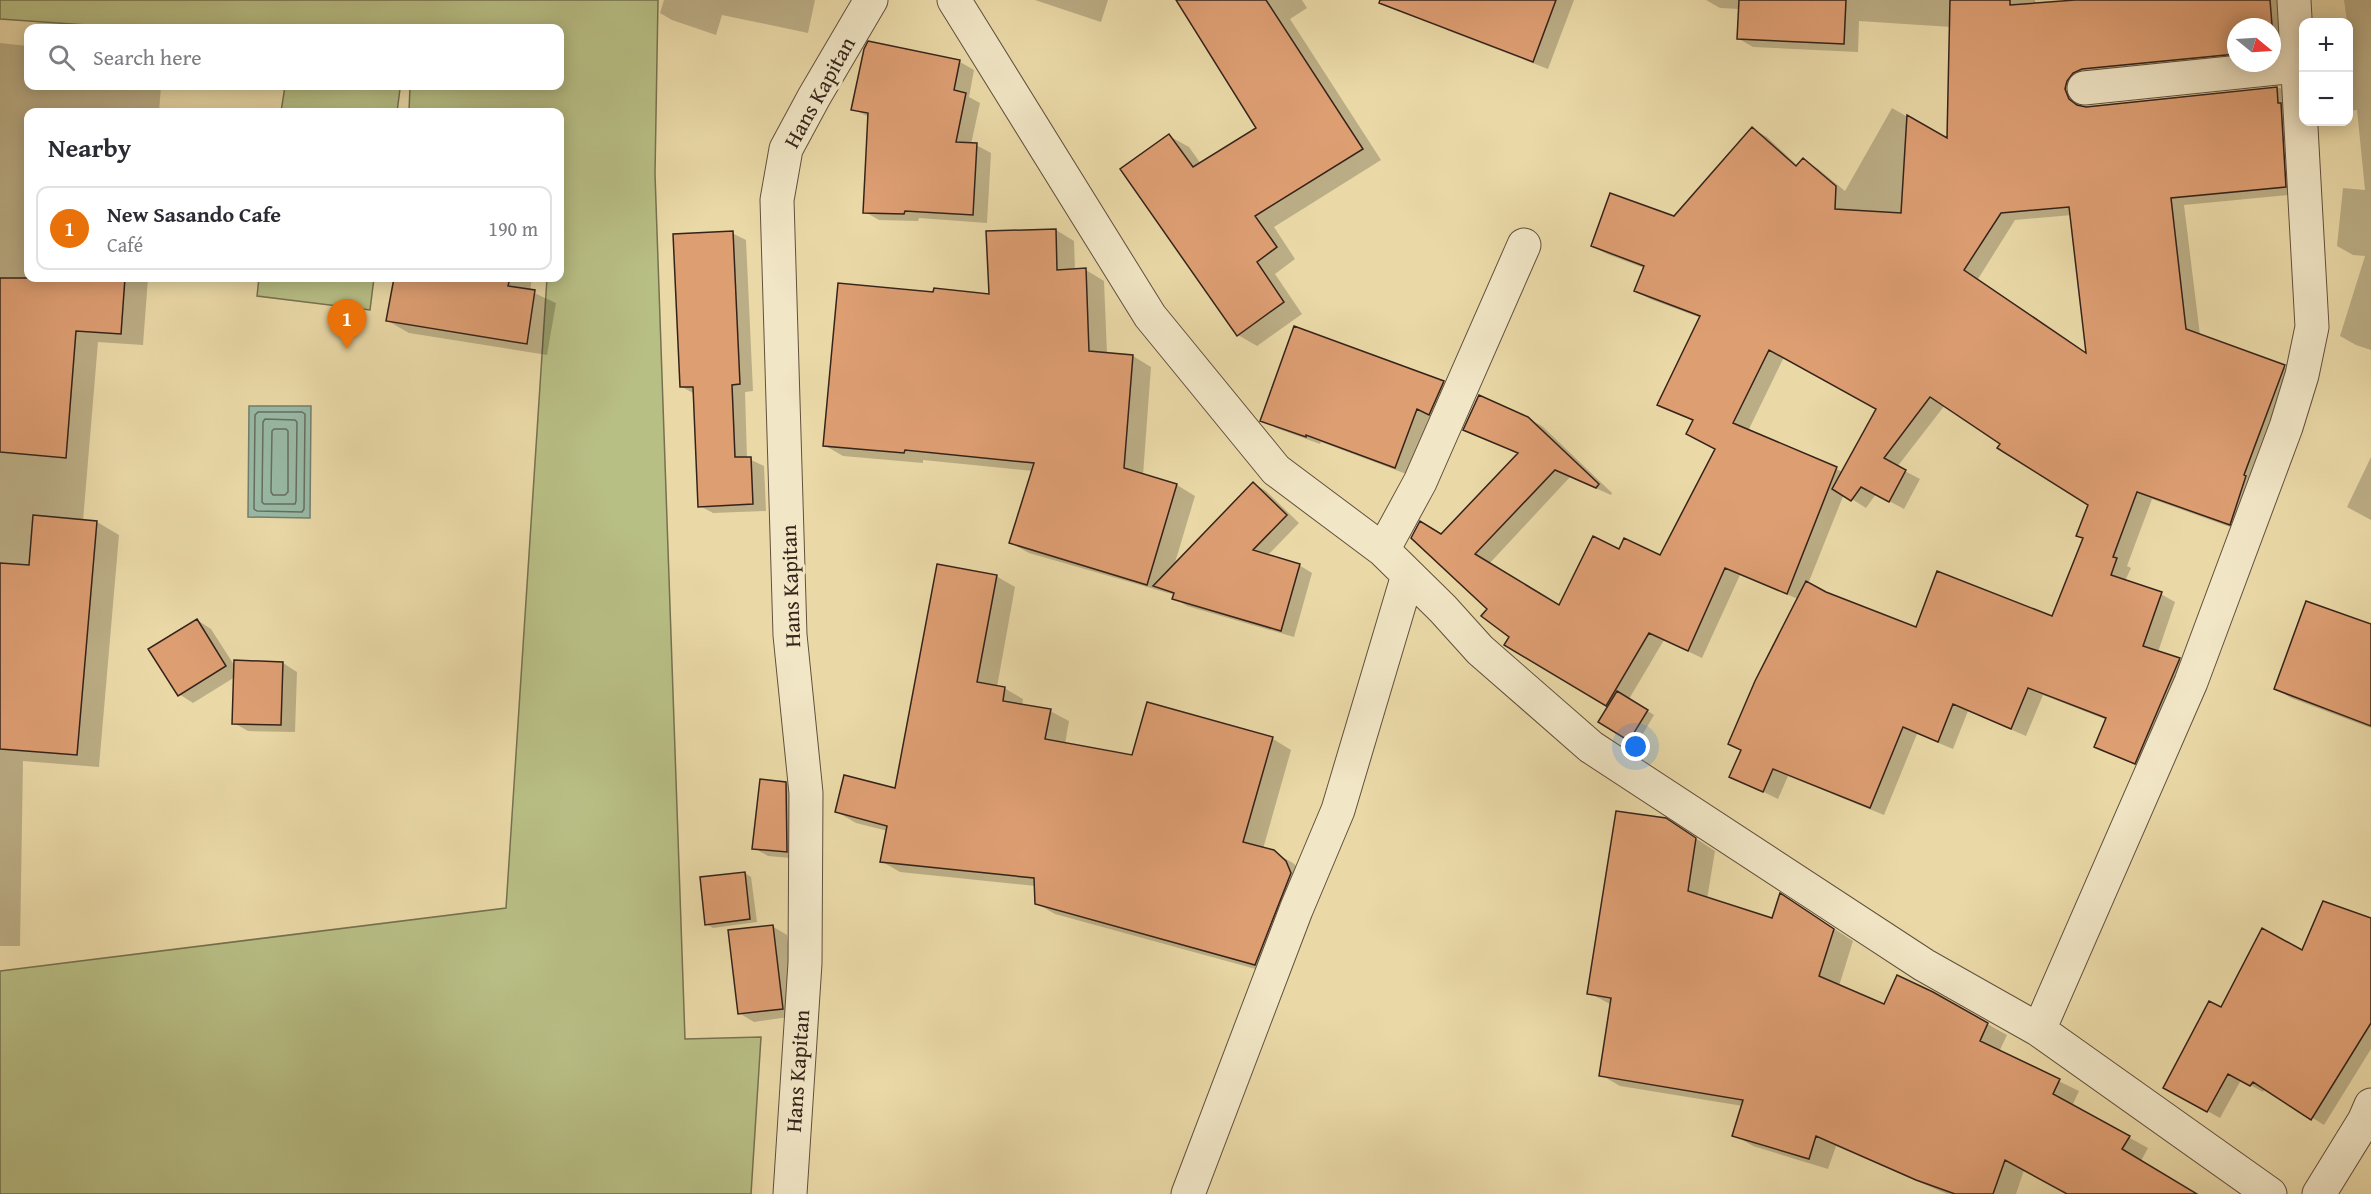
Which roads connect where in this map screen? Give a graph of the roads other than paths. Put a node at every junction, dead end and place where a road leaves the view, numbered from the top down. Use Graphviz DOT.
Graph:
graph roads {
  1 [pos="871,0"];
  2 [pos="954,0"];
  3 [pos="2294,0"];
  4 [pos="2298,66"];
  5 [pos="2084,88"];
  6 [pos="1524,245"];
  7 [pos="1383,550"];
  8 [pos="1408,575"];
  9 [pos="2039,1030"];
  10 [pos="2371,1105"];
  11 [pos="790,1194"];
  12 [pos="1188,1194"];
  13 [pos="2270,1194"];
  14 [pos="2319,1194"];
  1 -- 11 [label="street, Hans Kapitan"];
  2 -- 7 [label="street"];
  3 -- 4 [label="street"];
  4 -- 5 [label="street"];
  4 -- 9 [label="street"];
  6 -- 7 [label="street"];
  7 -- 8 [label="street"];
  8 -- 9 [label="street"];
  8 -- 12 [label="street"];
  9 -- 13 [label="street"];
  10 -- 14 [label="street"];
}
